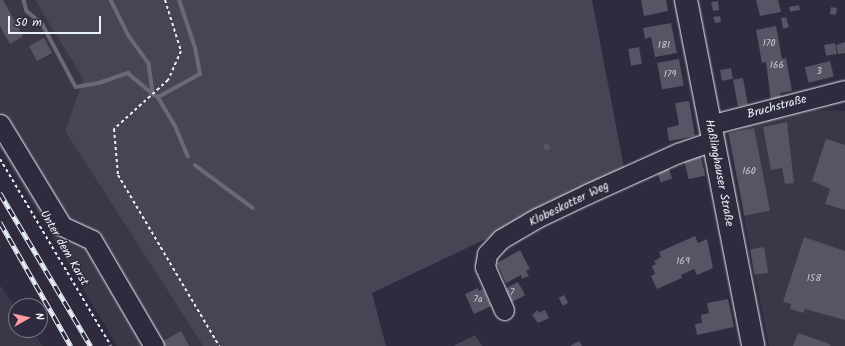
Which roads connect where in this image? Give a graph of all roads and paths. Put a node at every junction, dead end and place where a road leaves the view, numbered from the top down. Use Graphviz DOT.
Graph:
graph roads {
  1 [pos="165,0"];
  2 [pos="686,0"];
  3 [pos="845,90"];
  4 [pos="0,124"];
  5 [pos="711,133"];
  6 [pos="0,159"];
  7 [pos="504,310"];
  8 [pos="111,346"];
  9 [pos="154,346"];
  10 [pos="220,346"];
  11 [pos="753,346"];
  1 -- 10 [label="path"];
  2 -- 5 [label="main road, Haßlinghauser Straße"];
  3 -- 5 [label="street, Bruchstraße"];
  4 -- 9 [label="street"];
  5 -- 7 [label="street, Klobeskotter Weg"];
  5 -- 11 [label="main road, Haßlinghauser Straße"];
  6 -- 8 [label="path, Unter dem Karst"];
}
